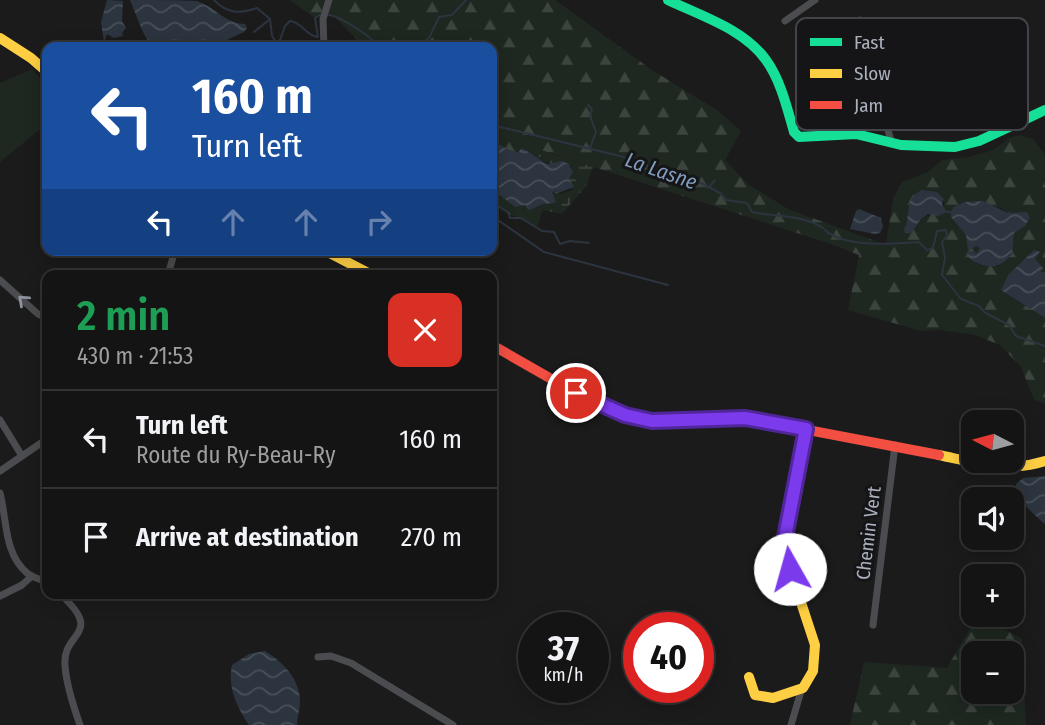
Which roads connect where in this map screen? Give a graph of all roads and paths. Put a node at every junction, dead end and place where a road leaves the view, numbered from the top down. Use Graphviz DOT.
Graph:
graph roads {
  1 [pos="329,0"];
  2 [pos="668,0"];
  3 [pos="815,0"];
  4 [pos="785,21"];
  5 [pos="0,38"];
  6 [pos="324,42"];
  7 [pos="42,66"];
  8 [pos="1045,110"];
  9 [pos="1028,118"];
  10 [pos="888,130"];
  11 [pos="1001,130"];
  12 [pos="892,144"];
  13 [pos="336,256"];
  14 [pos="362,270"];
  15 [pos="0,279"];
  16 [pos="42,316"];
  17 [pos="497,348"];
  18 [pos="0,420"];
  19 [pos="806,429"];
  20 [pos="42,442"];
  21 [pos="895,445"];
  22 [pos="22,456"];
  23 [pos="1045,461"];
  24 [pos="0,471"];
  25 [pos="0,493"];
  26 [pos="32,576"];
  27 [pos="42,581"];
  28 [pos="0,596"];
  29 [pos="65,599"];
  30 [pos="873,625"];
  31 [pos="318,657"];
  32 [pos="748,677"];
  33 [pos="803,688"];
  34 [pos="80,725"];
  35 [pos="453,725"];
  36 [pos="791,725"];
  1 -- 6 [label="street"];
  2 -- 12 [label="street"];
  3 -- 4 [label="street"];
  5 -- 7 [label="street"];
  8 -- 9 [label="street"];
  10 -- 12 [label="street"];
  11 -- 12 [label="street"];
  13 -- 14 [label="street"];
  16 -- 15 [label="street, one-way"];
  17 -- 19 [label="street"];
  18 -- 22 [label="street"];
  19 -- 21 [label="street"];
  19 -- 33 [label="street"];
  20 -- 22 [label="street"];
  21 -- 23 [label="street"];
  21 -- 30 [label="street, Chemin Vert"];
  22 -- 24 [label="street"];
  25 -- 26 [label="street"];
  26 -- 27 [label="street"];
  26 -- 28 [label="street"];
  29 -- 34 [label="street"];
  31 -- 35 [label="street"];
  32 -- 33 [label="street"];
  33 -- 36 [label="street"];
}
